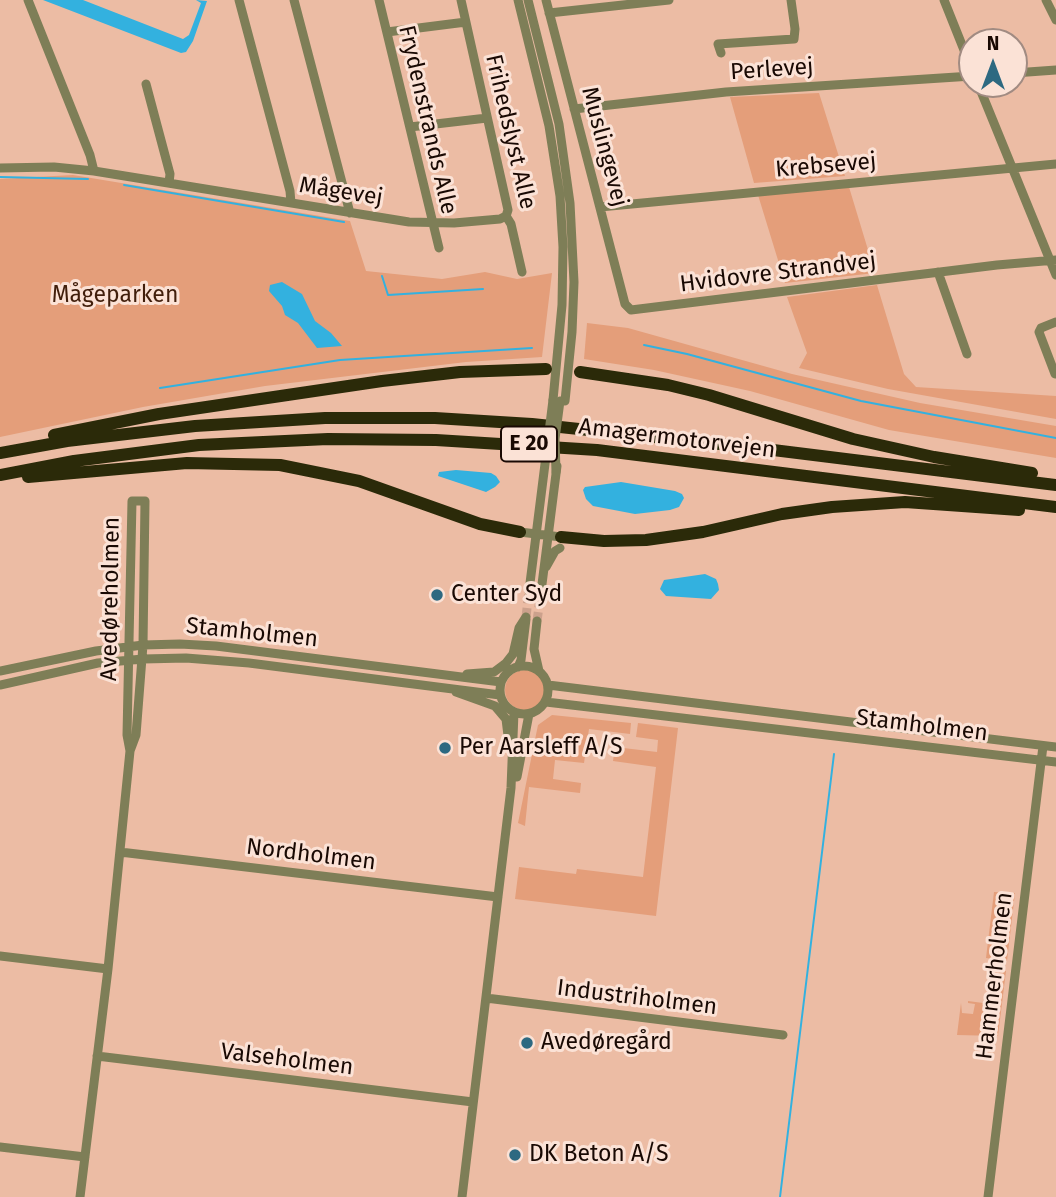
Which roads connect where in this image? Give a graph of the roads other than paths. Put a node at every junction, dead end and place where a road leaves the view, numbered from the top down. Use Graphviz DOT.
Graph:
graph roads {
  1 [pos="28,0"];
  2 [pos="239,0"];
  3 [pos="294,0"];
  4 [pos="379,0"];
  5 [pos="461,0"];
  6 [pos="518,0"];
  7 [pos="528,0"];
  8 [pos="545,0"];
  9 [pos="669,0"];
  10 [pos="791,0"];
  11 [pos="944,0"];
  12 [pos="1046,0"];
  13 [pos="549,13"];
  14 [pos="1056,20"];
  15 [pos="466,22"];
  16 [pos="387,32"];
  17 [pos="958,35"];
  18 [pos="721,53"];
  19 [pos="1056,70"];
  20 [pos="1028,72"];
  21 [pos="958,77"];
  22 [pos="146,83"];
  23 [pos="984,98"];
  24 [pos="574,109"];
  25 [pos="487,118"];
  26 [pos="410,127"];
  27 [pos="1056,164"];
  28 [pos="0,168"];
  29 [pos="1012,169"];
  30 [pos="94,171"];
  31 [pos="169,183"];
  32 [pos="291,203"];
  33 [pos="600,207"];
  34 [pos="350,213"];
  35 [pos="506,216"];
  36 [pos="432,224"];
  37 [pos="439,248"];
  38 [pos="1053,260"];
  39 [pos="522,272"];
  40 [pos="938,272"];
  41 [pos="1056,275"];
  42 [pos="625,304"];
  43 [pos="1056,322"];
  44 [pos="967,354"];
  45 [pos="553,371"];
  46 [pos="574,372"];
  47 [pos="1055,374"];
  48 [pos="559,400"];
  49 [pos="0,447"];
  50 [pos="0,453"];
  51 [pos="550,472"];
  52 [pos="0,475"];
  53 [pos="1056,478"];
  54 [pos="0,481"];
  55 [pos="1056,485"];
  56 [pos="1056,507"];
  57 [pos="1056,514"];
  58 [pos="520,532"];
  59 [pos="536,534"];
  60 [pos="555,537"];
  61 [pos="544,572"];
  62 [pos="529,591"];
  63 [pos="541,592"];
  64 [pos="537,621"];
  65 [pos="144,645"];
  66 [pos="130,646"];
  67 [pos="143,659"];
  68 [pos="130,660"];
  69 [pos="518,667"];
  70 [pos="0,671"];
  71 [pos="539,671"];
  72 [pos="448,674"];
  73 [pos="501,682"];
  74 [pos="0,685"];
  75 [pos="548,685"];
  76 [pos="444,687"];
  77 [pos="500,695"];
  78 [pos="546,702"];
  79 [pos="514,712"];
  80 [pos="529,714"];
  81 [pos="800,716"];
  82 [pos="798,730"];
  83 [pos="1042,746"];
  84 [pos="1056,747"];
  85 [pos="130,751"];
  86 [pos="1041,760"];
  87 [pos="1056,762"];
  88 [pos="511,784"];
  89 [pos="120,852"];
  90 [pos="498,897"];
  91 [pos="0,956"];
  92 [pos="108,969"];
  93 [pos="486,998"];
  94 [pos="783,1035"];
  95 [pos="97,1056"];
  96 [pos="473,1102"];
  97 [pos="0,1147"];
  98 [pos="85,1157"];
  99 [pos="80,1197"];
  100 [pos="462,1197"];
  101 [pos="988,1197"];
  1 -- 30 [label="street"];
  2 -- 32 [label="street"];
  3 -- 34 [label="street"];
  4 -- 16 [label="street, Frydenstrands Alle"];
  5 -- 15 [label="street, Frihedslyst Alle"];
  6 -- 45 [label="street"];
  7 -- 46 [label="street"];
  8 -- 13 [label="street, Muslingevej"];
  9 -- 13 [label="street"];
  10 -- 18 [label="street"];
  11 -- 17 [label="street"];
  12 -- 14 [label="street"];
  13 -- 24 [label="street, Muslingevej"];
  15 -- 16 [label="street"];
  15 -- 25 [label="street, Frihedslyst Alle"];
  16 -- 26 [label="street, Frydenstrands Alle"];
  19 -- 20 [label="street"];
  21 -- 24 [label="street, Perlevej"];
  22 -- 31 [label="street"];
  23 -- 29 [label="street"];
  24 -- 33 [label="street, Muslingevej"];
  25 -- 26 [label="street"];
  25 -- 35 [label="street, Frihedslyst Alle"];
  26 -- 36 [label="street, Frydenstrands Alle"];
  27 -- 29 [label="street, Krebsevej"];
  28 -- 30 [label="street, Mågevej"];
  29 -- 33 [label="street, Krebsevej"];
  29 -- 38 [label="street"];
  30 -- 31 [label="street, Mågevej"];
  31 -- 32 [label="street, Mågevej"];
  32 -- 34 [label="street, Mågevej"];
  33 -- 42 [label="street, Muslingevej"];
  34 -- 36 [label="street, Mågevej"];
  35 -- 36 [label="street, Mågevej"];
  35 -- 39 [label="street, Frihedslyst Alle"];
  36 -- 37 [label="street, Frydenstrands Alle"];
  38 -- 40 [label="street, Hvidovre Strandvej"];
  38 -- 41 [label="street"];
  40 -- 42 [label="street, Hvidovre Strandvej"];
  40 -- 44 [label="street"];
  43 -- 47 [label="street"];
  45 -- 46 [label="street"];
  45 -- 48 [label="street"];
  45 -- 49 [label="highway"];
  46 -- 48 [label="street"];
  46 -- 53 [label="highway"];
  48 -- 51 [label="street, bridge"];
  48 -- 51 [label="street, bridge"];
  50 -- 55 [label="highway, Amagermotorvejen / E 20"];
  51 -- 59 [label="street"];
  51 -- 60 [label="street"];
  52 -- 56 [label="highway, Amagermotorvejen / E 20"];
  54 -- 58 [label="highway"];
  57 -- 60 [label="highway"];
  58 -- 59 [label="street"];
  59 -- 60 [label="street"];
  59 -- 62 [label="street"];
  60 -- 61 [label="street"];
  60 -- 61 [label="street"];
  61 -- 63 [label="street"];
  64 -- 71 [label="street"];
  65 -- 66 [label="street, Stamholmen"];
  65 -- 66 [label="street, Avedøreholmen"];
  65 -- 67 [label="street, Avedøreholmen"];
  65 -- 72 [label="street, Stamholmen"];
  66 -- 68 [label="street, Avedøreholmen"];
  66 -- 70 [label="street, Stamholmen"];
  67 -- 68 [label="street, Stamholmen"];
  67 -- 76 [label="street, Stamholmen"];
  67 -- 85 [label="street, Avedøreholmen"];
  68 -- 74 [label="street, Stamholmen"];
  68 -- 85 [label="street, Avedøreholmen"];
  69 -- 71 [label="street"];
  69 -- 72 [label="street"];
  69 -- 73 [label="street"];
  71 -- 75 [label="street"];
  72 -- 73 [label="street, Stamholmen"];
  73 -- 77 [label="street"];
  75 -- 78 [label="street"];
  75 -- 81 [label="street, Stamholmen"];
  76 -- 77 [label="street, Stamholmen"];
  76 -- 88 [label="street"];
  77 -- 79 [label="street"];
  78 -- 80 [label="street"];
  78 -- 82 [label="street, Stamholmen"];
  79 -- 80 [label="street"];
  79 -- 88 [label="street"];
  80 -- 88 [label="street"];
  81 -- 82 [label="street"];
  81 -- 83 [label="street, Stamholmen"];
  82 -- 86 [label="street, Stamholmen"];
  83 -- 84 [label="street, Stamholmen"];
  83 -- 86 [label="street"];
  85 -- 89 [label="street, Avedøreholmen"];
  86 -- 87 [label="street, Stamholmen"];
  86 -- 101 [label="street, Hammerholmen"];
  88 -- 90 [label="street"];
  89 -- 90 [label="street, Nordholmen"];
  89 -- 92 [label="street, Avedøreholmen"];
  90 -- 93 [label="street"];
  91 -- 92 [label="street"];
  92 -- 95 [label="street, Avedøreholmen"];
  93 -- 94 [label="street, Industriholmen"];
  93 -- 96 [label="street"];
  95 -- 96 [label="street, Valseholmen"];
  95 -- 98 [label="street, Avedøreholmen"];
  96 -- 100 [label="street"];
  97 -- 98 [label="street"];
  98 -- 99 [label="street, Avedøreholmen"];
}
